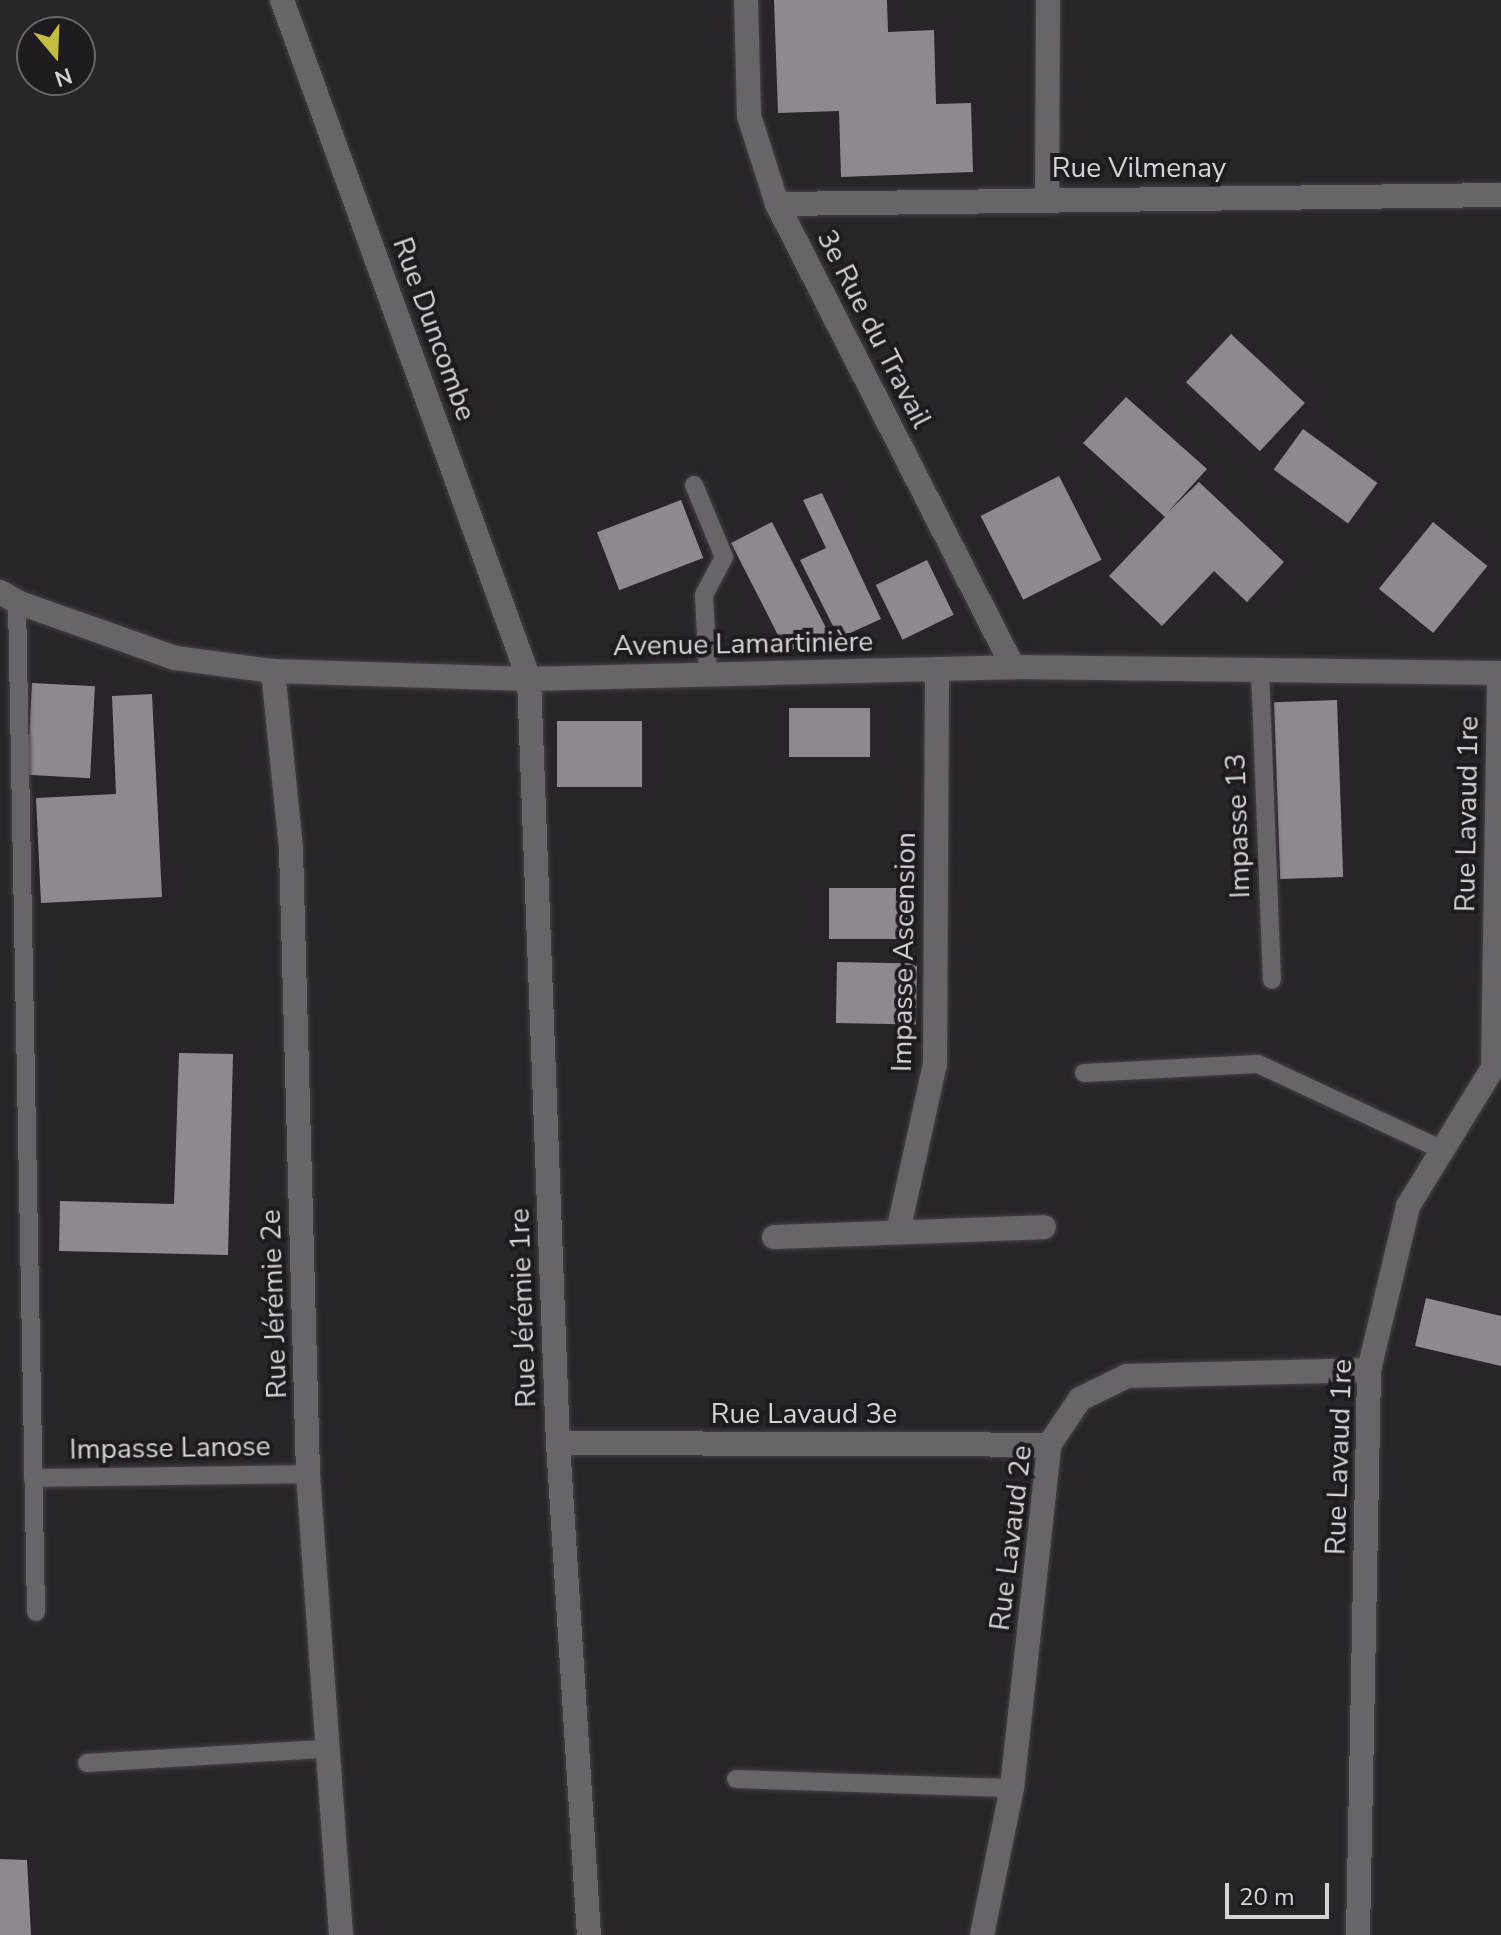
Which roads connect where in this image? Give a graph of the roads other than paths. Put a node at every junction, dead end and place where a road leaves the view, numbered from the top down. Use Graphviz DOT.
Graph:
graph roads {
  1 [pos="282,0"];
  2 [pos="746,0"];
  3 [pos="1048,0"];
  4 [pos="1501,195"];
  5 [pos="1047,199"];
  6 [pos="777,204"];
  7 [pos="694,485"];
  8 [pos="9,597"];
  9 [pos="1013,667"];
  10 [pos="937,669"];
  11 [pos="1260,669"];
  12 [pos="273,671"];
  13 [pos="1500,673"];
  14 [pos="708,674"];
  15 [pos="529,679"];
  16 [pos="1272,980"];
  17 [pos="1084,1073"];
  18 [pos="1440,1149"];
  19 [pos="1044,1227"];
  20 [pos="898,1232"];
  21 [pos="774,1237"];
  22 [pos="1369,1370"];
  23 [pos="558,1443"];
  24 [pos="1049,1445"];
  25 [pos="308,1474"];
  26 [pos="33,1478"];
  27 [pos="36,1612"];
  28 [pos="326,1749"];
  29 [pos="87,1763"];
  30 [pos="736,1779"];
  31 [pos="1012,1788"];
  32 [pos="341,1935"];
  33 [pos="589,1935"];
  34 [pos="982,1935"];
  35 [pos="1358,1935"];
  1 -- 15 [label="street, Rue Duncombe"];
  2 -- 6 [label="street, 3e Rue du Travail"];
  3 -- 5 [label="street"];
  4 -- 5 [label="street, Rue Vilmenay"];
  5 -- 6 [label="street, Rue Vilmenay"];
  6 -- 9 [label="street, 3e Rue du Travail"];
  7 -- 14 [label="lane"];
  8 -- 12 [label="street, Avenue Lamartinière"];
  8 -- 26 [label="lane"];
  9 -- 10 [label="street, Avenue Lamartinière"];
  9 -- 11 [label="street, Avenue Lamartinière"];
  10 -- 14 [label="street, Avenue Lamartinière"];
  10 -- 20 [label="street, Impasse Ascension"];
  11 -- 13 [label="street, Avenue Lamartinière"];
  11 -- 16 [label="lane, Impasse 13"];
  12 -- 15 [label="street, Avenue Lamartinière"];
  12 -- 25 [label="street, Rue Jérémie 2e"];
  13 -- 18 [label="street, Rue Lavaud 1re"];
  14 -- 15 [label="street, Avenue Lamartinière"];
  15 -- 23 [label="street, Rue Jérémie 1re"];
  17 -- 18 [label="lane"];
  18 -- 22 [label="street, Rue Lavaud 1re"];
  19 -- 20 [label="street"];
  20 -- 21 [label="street"];
  22 -- 24 [label="street, Rue Lavaud 2e"];
  22 -- 35 [label="street, Rue Lavaud 1re"];
  23 -- 24 [label="street, Rue Lavaud 3e"];
  23 -- 33 [label="street, Rue Jérémie 1re"];
  24 -- 31 [label="street, Rue Lavaud 2e"];
  25 -- 26 [label="lane, Impasse Lanose"];
  25 -- 28 [label="street, Rue Jérémie 2e"];
  26 -- 27 [label="lane"];
  28 -- 29 [label="lane"];
  28 -- 32 [label="street, Rue Jérémie 2e"];
  30 -- 31 [label="lane"];
  31 -- 34 [label="street, Rue Lavaud 2e"];
}
